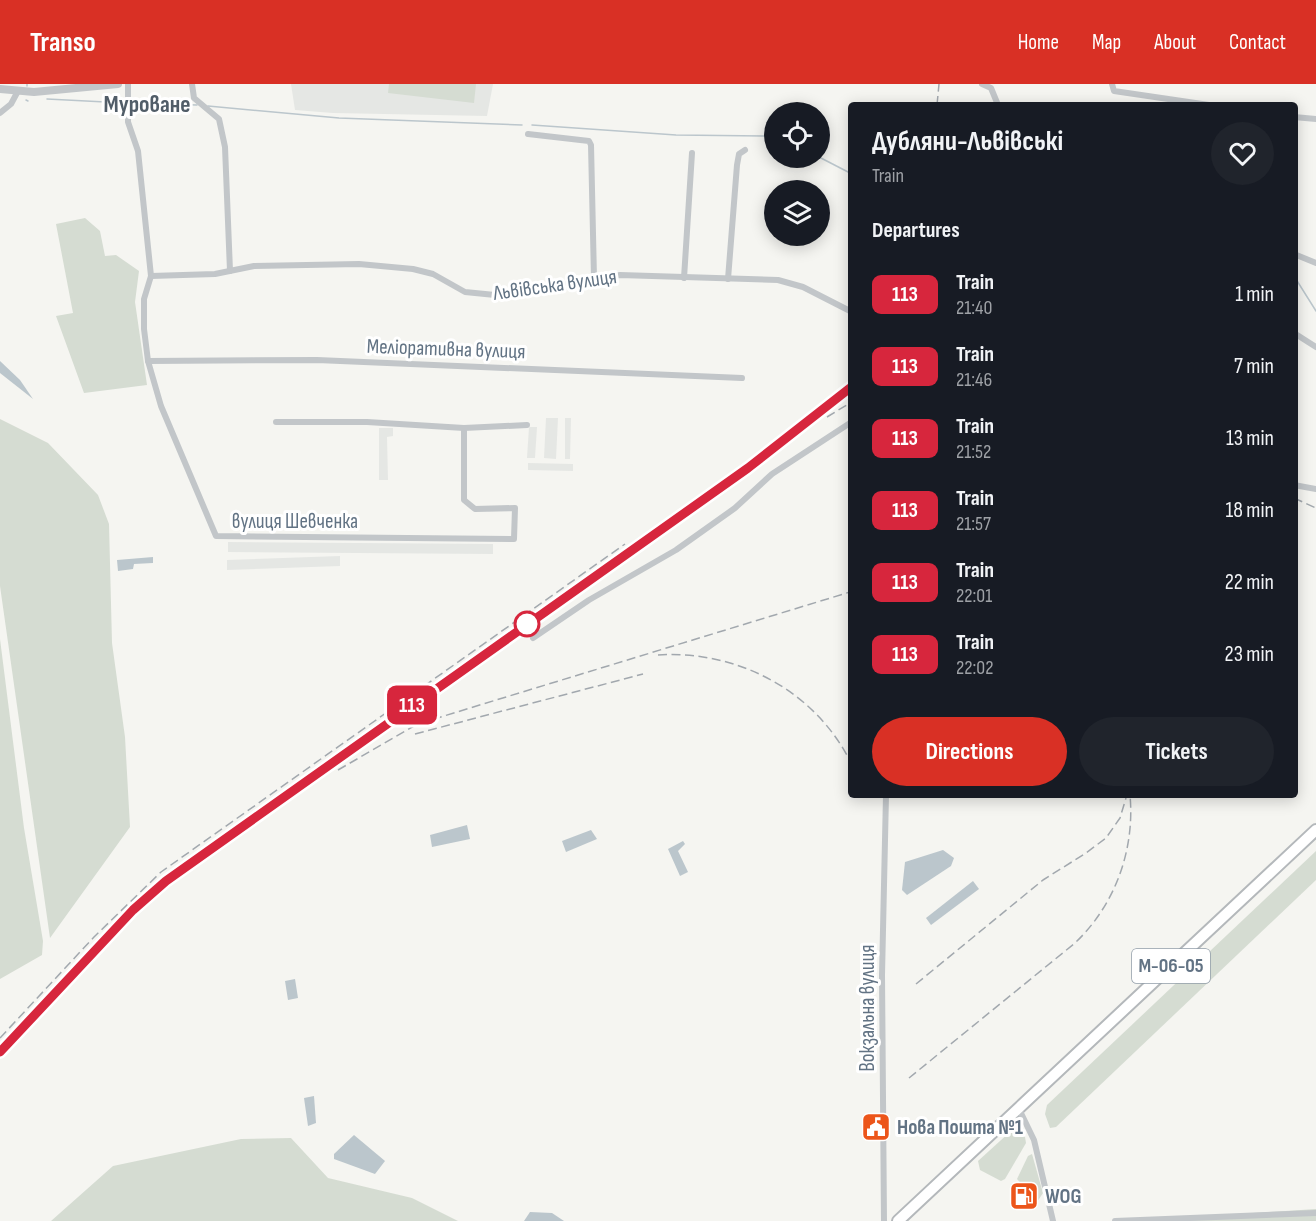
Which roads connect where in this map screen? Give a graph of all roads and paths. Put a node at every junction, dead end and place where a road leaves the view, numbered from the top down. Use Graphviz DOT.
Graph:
graph roads {
  1 [pos="118,84"];
  2 [pos="128,84"];
  3 [pos="192,84"];
  4 [pos="982,84"];
  5 [pos="1112,84"];
  6 [pos="0,89"];
  7 [pos="18,91"];
  8 [pos="997,102"];
  9 [pos="1187,102"];
  10 [pos="0,113"];
  11 [pos="1298,117"];
  12 [pos="1316,119"];
  13 [pos="528,134"];
  14 [pos="745,150"];
  15 [pos="692,153"];
  16 [pos="1298,256"];
  17 [pos="1316,263"];
  18 [pos="230,271"];
  19 [pos="151,276"];
  20 [pos="594,278"];
  21 [pos="684,278"];
  22 [pos="729,279"];
  23 [pos="848,310"];
  24 [pos="1298,336"];
  25 [pos="1316,347"];
  26 [pos="148,360"];
  27 [pos="742,378"];
  28 [pos="276,422"];
  29 [pos="848,424"];
  30 [pos="527,425"];
  31 [pos="464,428"];
  32 [pos="1298,486"];
  33 [pos="1316,489"];
  34 [pos="533,638"];
  35 [pos="886,798"];
  36 [pos="1316,830"];
  37 [pos="1018,1109"];
  38 [pos="1316,1213"];
  39 [pos="884,1221"];
  40 [pos="898,1221"];
  41 [pos="1053,1221"];
  42 [pos="1115,1221"];
  1 -- 7 [label="street"];
  2 -- 19 [label="street, вулиця Шевченка"];
  3 -- 18 [label="street"];
  4 -- 8 [label="street"];
  5 -- 9 [label="street"];
  6 -- 7 [label="street"];
  7 -- 10 [label="street"];
  11 -- 12 [label="street"];
  13 -- 20 [label="street"];
  14 -- 22 [label="street"];
  15 -- 21 [label="street"];
  16 -- 17 [label="street"];
  18 -- 19 [label="street, Львівська вулиця"];
  18 -- 20 [label="street, Львівська вулиця"];
  19 -- 26 [label="street, вулиця Шевченка"];
  20 -- 21 [label="street, Львівська вулиця"];
  21 -- 22 [label="street, Львівська вулиця"];
  22 -- 23 [label="street, Львівська вулиця"];
  24 -- 25 [label="street"];
  26 -- 27 [label="street, Меліоративна вулиця"];
  26 -- 31 [label="street, вулиця Шевченка"];
  28 -- 31 [label="street"];
  29 -- 34 [label="street"];
  30 -- 31 [label="street"];
  32 -- 33 [label="street"];
  35 -- 39 [label="street, Вокзальна вулиця"];
  36 -- 37 [label="highway, М-06-05"];
  37 -- 40 [label="highway, М-06-05"];
  37 -- 41 [label="street"];
  38 -- 42 [label="street"];
}
